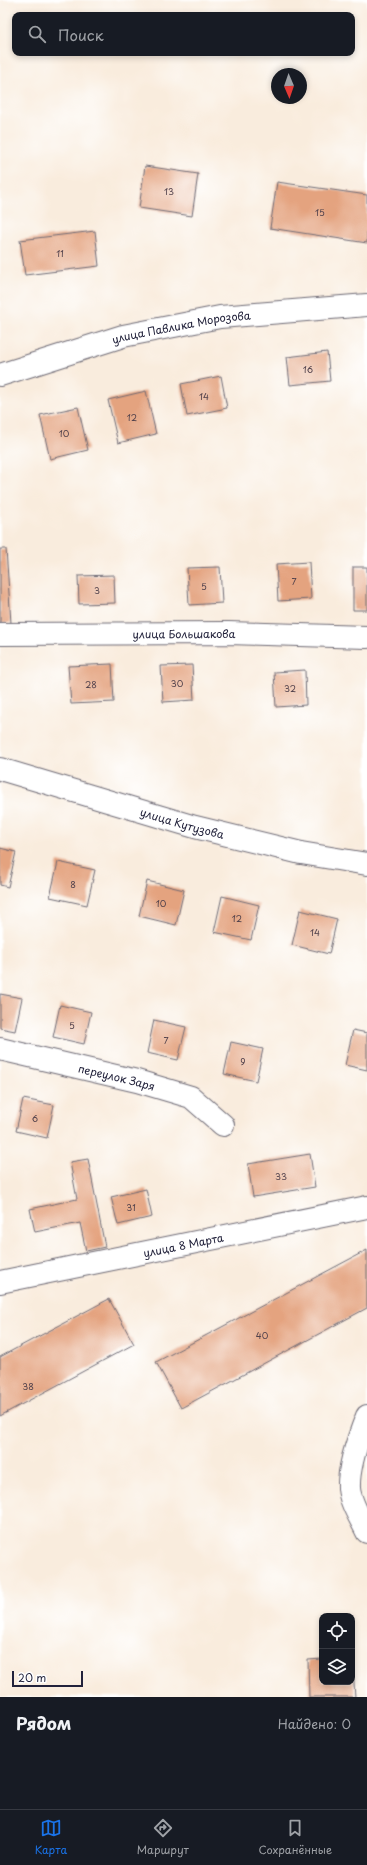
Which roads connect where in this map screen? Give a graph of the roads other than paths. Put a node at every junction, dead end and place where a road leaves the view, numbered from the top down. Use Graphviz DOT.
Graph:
graph roads {
  1 [pos="367,305"];
  2 [pos="0,375"];
  3 [pos="0,634"];
  4 [pos="367,636"];
  5 [pos="0,769"];
  6 [pos="367,864"];
  7 [pos="0,1049"];
  8 [pos="223,1125"];
  9 [pos="367,1207"];
  10 [pos="0,1282"];
  11 [pos="367,1416"];
  12 [pos="367,1532"];
  1 -- 2 [label="street, улица Павлика Морозова"];
  3 -- 4 [label="street, улица Большакова"];
  5 -- 6 [label="street, улица Кутузова"];
  7 -- 8 [label="street, переулок Заря"];
  9 -- 10 [label="street, улица 8 Марта"];
  11 -- 12 [label="street"];
}
